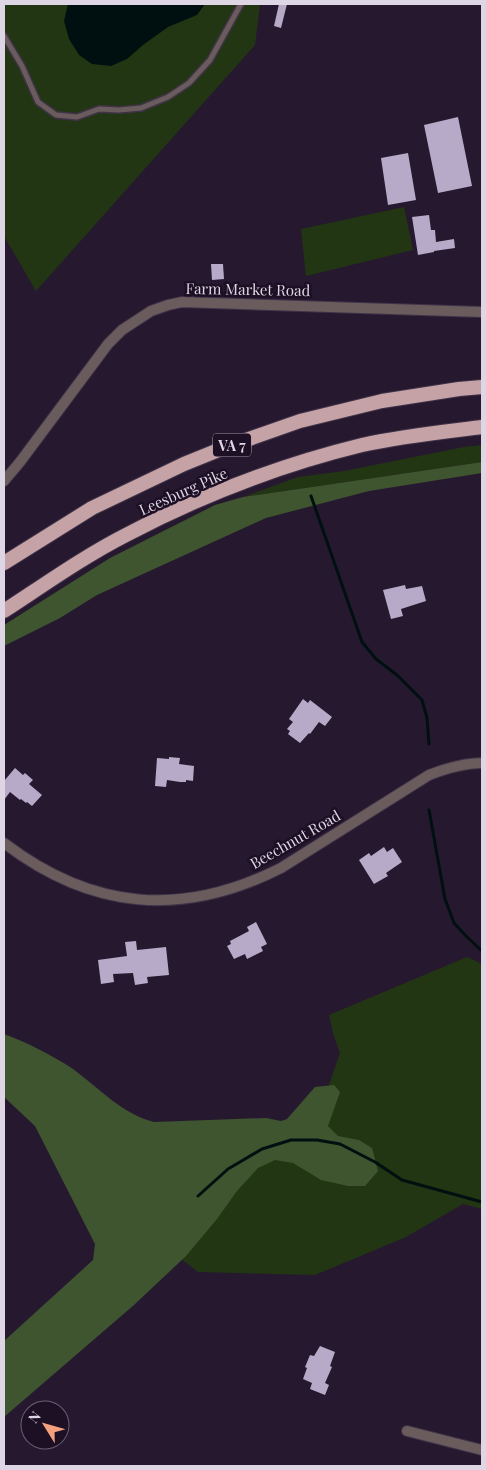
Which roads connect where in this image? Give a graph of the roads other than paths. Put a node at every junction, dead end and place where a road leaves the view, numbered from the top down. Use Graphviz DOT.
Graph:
graph roads {
  1 [pos="241,4"];
  2 [pos="4,36"];
  3 [pos="482,312"];
  4 [pos="482,387"];
  5 [pos="482,427"];
  6 [pos="4,481"];
  7 [pos="4,563"];
  8 [pos="4,611"];
  9 [pos="482,763"];
  10 [pos="4,842"];
  11 [pos="407,1431"];
  12 [pos="482,1450"];
  1 -- 2 [label="lane"];
  3 -- 6 [label="street, Farm Market Road"];
  4 -- 7 [label="highway, Leesburg Pike / VA 7"];
  5 -- 8 [label="highway, Leesburg Pike / VA 7"];
  9 -- 10 [label="street, Beechnut Road"];
  11 -- 12 [label="street"];
}
